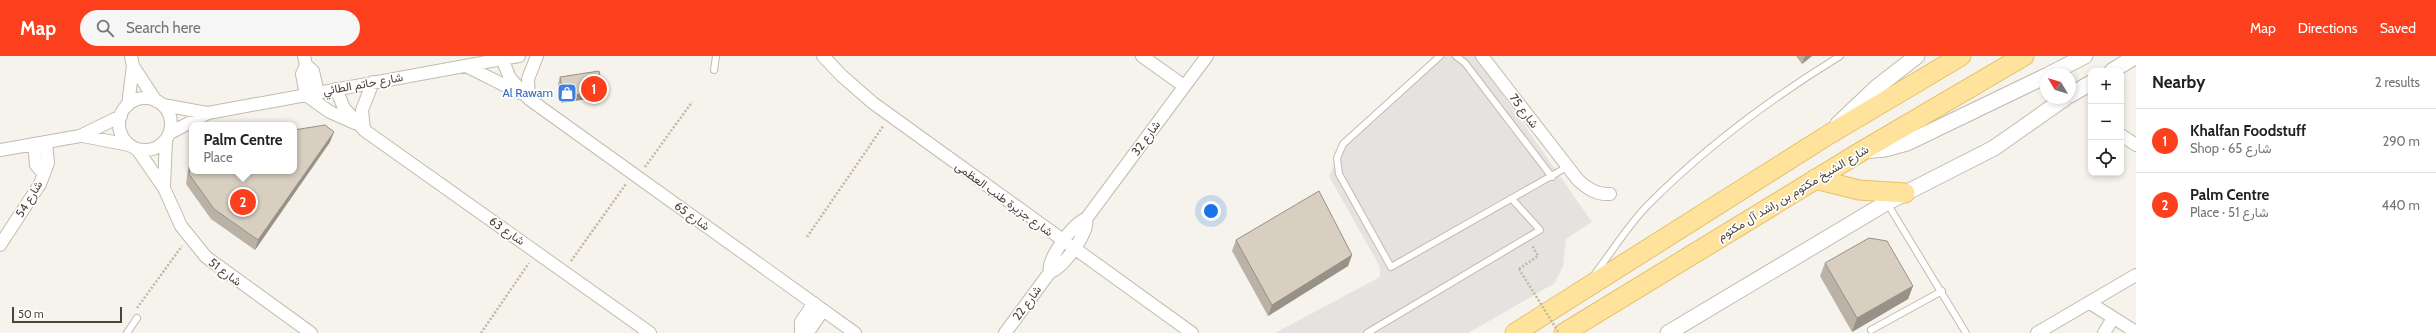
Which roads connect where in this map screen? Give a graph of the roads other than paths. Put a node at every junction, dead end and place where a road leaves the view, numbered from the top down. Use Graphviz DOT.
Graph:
graph roads {
  1 [pos="519,56"];
  2 [pos="537,56"];
  3 [pos="716,56"];
  4 [pos="823,56"];
  5 [pos="1142,56"];
  6 [pos="1207,56"];
  7 [pos="1440,56"];
  8 [pos="1456,56"];
  9 [pos="1482,56"];
  10 [pos="1840,56"];
  11 [pos="1917,56"];
  12 [pos="1961,56"];
  13 [pos="2024,56"];
  14 [pos="2085,56"];
  15 [pos="2136,56"];
  16 [pos="502,59"];
  17 [pos="305,60"];
  18 [pos="132,61"];
  19 [pos="466,66"];
  20 [pos="2062,68"];
  21 [pos="2117,68"];
  22 [pos="714,70"];
  23 [pos="2040,79"];
  24 [pos="373,82"];
  25 [pos="2088,85"];
  26 [pos="1184,86"];
  27 [pos="336,89"];
  28 [pos="2076,92"];
  29 [pos="312,94"];
  30 [pos="526,96"];
  31 [pos="160,103"];
  32 [pos="2056,104"];
  33 [pos="128,105"];
  34 [pos="208,113"];
  35 [pos="121,116"];
  36 [pos="193,122"];
  37 [pos="189,124"];
  38 [pos="360,127"];
  39 [pos="1828,135"];
  40 [pos="80,136"];
  41 [pos="168,137"];
  42 [pos="2124,137"];
  43 [pos="40,143"];
  44 [pos="2136,145"];
  45 [pos="133,147"];
  46 [pos="0,150"];
  47 [pos="1862,151"];
  48 [pos="1567,167"];
  49 [pos="1552,177"];
  50 [pos="1815,179"];
  51 [pos="164,188"];
  52 [pos="1905,193"];
  53 [pos="1610,194"];
  54 [pos="1512,199"];
  55 [pos="1886,202"];
  56 [pos="0,245"];
  57 [pos="1068,245"];
  58 [pos="2136,275"];
  59 [pos="1582,291"];
  60 [pos="1942,291"];
  61 [pos="2090,303"];
  62 [pos="819,307"];
  63 [pos="138,318"];
  64 [pos="2113,318"];
  65 [pos="1871,330"];
  66 [pos="307,332"];
  67 [pos="801,332"];
  68 [pos="2136,332"];
  69 [pos="127,333"];
  70 [pos="650,333"];
  71 [pos="855,333"];
  72 [pos="1005,333"];
  73 [pos="1192,333"];
  74 [pos="1367,333"];
  75 [pos="1515,333"];
  76 [pos="1564,333"];
  77 [pos="1668,333"];
  78 [pos="1966,333"];
  79 [pos="2037,333"];
  80 [pos="2104,333"];
  1 -- 16 [label="street, شارع حاتم الطائي"];
  2 -- 30 [label="street"];
  3 -- 22 [label="lane"];
  4 -- 57 [label="street, شارع جزيرة طنب العظمى"];
  5 -- 26 [label="street"];
  6 -- 26 [label="street, شارع 32"];
  7 -- 54 [label="lane"];
  8 -- 49 [label="lane"];
  9 -- 48 [label="street, شارع 75"];
  10 -- 59 [label="lane"];
  11 -- 39 [label="street"];
  12 -- 39 [label="main road"];
  13 -- 47 [label="main road, شارع الشيخ مكتوم بن راشد آل مكتوم"];
  14 -- 20 [label="street"];
  15 -- 21 [label="street"];
  16 -- 19 [label="street, شارع حاتم الطائي"];
  16 -- 30 [label="street, شارع 65"];
  17 -- 29 [label="street"];
  18 -- 31 [label="street"];
  18 -- 33 [label="street"];
  19 -- 24 [label="street, شارع حاتم الطائي"];
  19 -- 30 [label="street, شارع 65"];
  23 -- 47 [label="street"];
  24 -- 27 [label="street, شارع حاتم الطائي"];
  24 -- 38 [label="street"];
  25 -- 28 [label="street"];
  26 -- 57 [label="street, شارع 32"];
  27 -- 29 [label="street, شارع حاتم الطائي"];
  27 -- 38 [label="street, شارع 63"];
  29 -- 34 [label="street, شارع حاتم الطائي"];
  29 -- 38 [label="street, شارع 63"];
  30 -- 62 [label="street, شارع 65"];
  31 -- 33 [label="street"];
  31 -- 34 [label="street, شارع حاتم الطائي"];
  31 -- 41 [label="street"];
  32 -- 52 [label="street"];
  33 -- 35 [label="street"];
  34 -- 36 [label="street, شارع حاتم الطائي"];
  35 -- 40 [label="street"];
  35 -- 45 [label="street"];
  37 -- 41 [label="street, شارع حاتم الطائي"];
  38 -- 70 [label="street, شارع 63"];
  39 -- 59 [label="main road"];
  40 -- 43 [label="street"];
  40 -- 45 [label="street"];
  41 -- 45 [label="street"];
  41 -- 51 [label="street, شارع 51"];
  42 -- 44 [label="street"];
  43 -- 46 [label="street"];
  43 -- 56 [label="street, شارع 54"];
  45 -- 51 [label="street, شارع 51"];
  47 -- 50 [label="main road, شارع الشيخ مكتوم بن راشد آل مكتوم"];
  48 -- 49 [label="lane"];
  48 -- 53 [label="street, شارع 75"];
  49 -- 54 [label="lane"];
  50 -- 52 [label="main road"];
  50 -- 76 [label="main road, شارع الشيخ مكتوم بن راشد آل مكتوم"];
  51 -- 66 [label="street, شارع 51"];
  52 -- 55 [label="street"];
  54 -- 74 [label="lane"];
  55 -- 60 [label="lane"];
  55 -- 77 [label="street"];
  57 -- 72 [label="street, شارع 22"];
  57 -- 73 [label="street, شارع جزيرة طنب العظمى"];
  58 -- 61 [label="street"];
  59 -- 75 [label="main road"];
  60 -- 65 [label="lane"];
  60 -- 78 [label="lane"];
  61 -- 64 [label="street"];
  61 -- 79 [label="street"];
  62 -- 67 [label="street"];
  62 -- 71 [label="street, شارع 65"];
  63 -- 69 [label="lane"];
  64 -- 68 [label="street"];
  64 -- 80 [label="street"];
}
